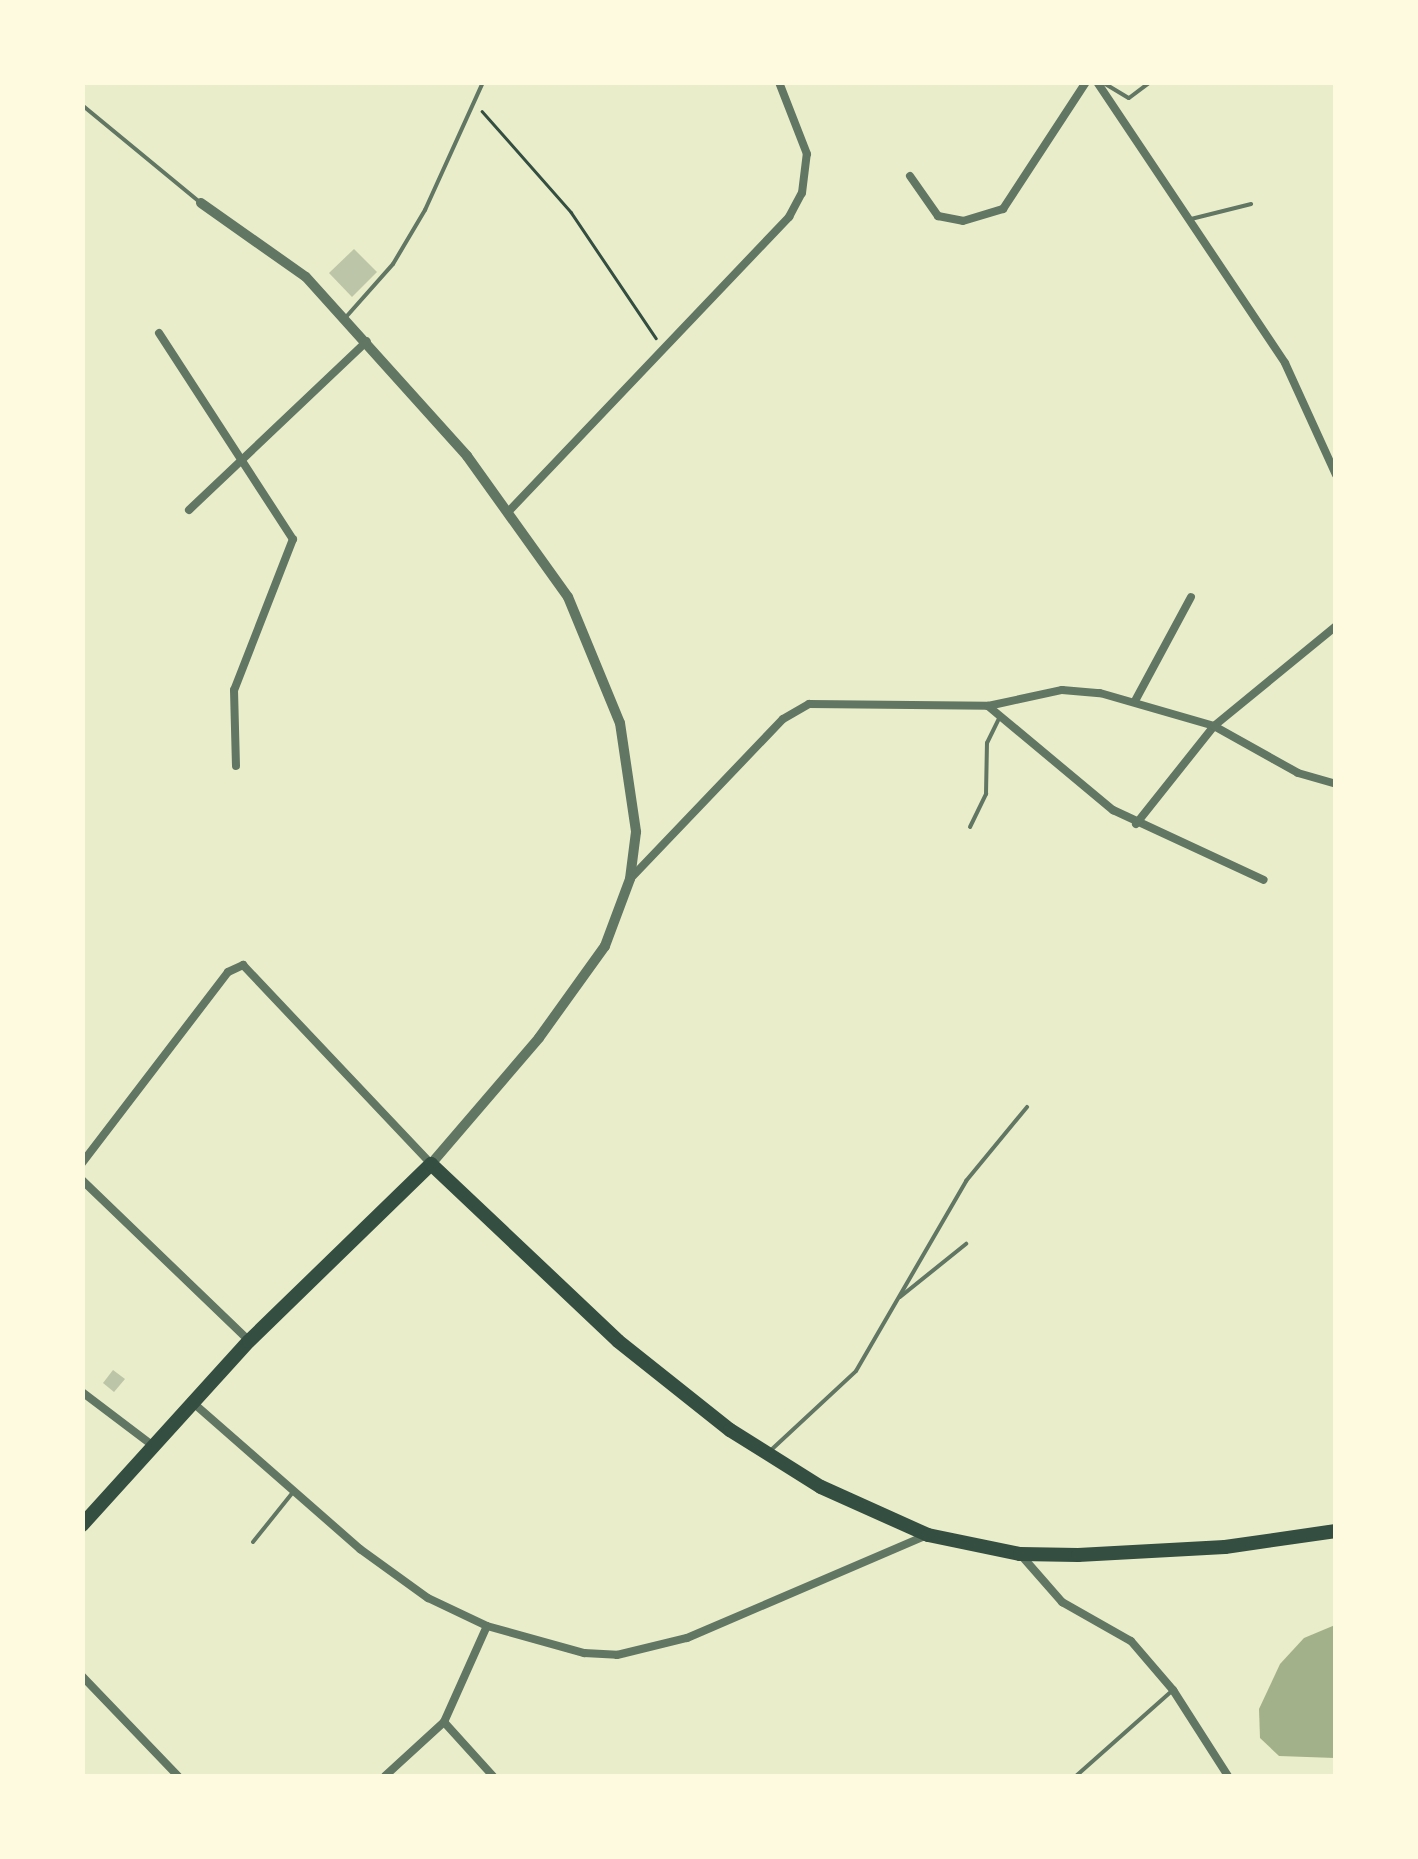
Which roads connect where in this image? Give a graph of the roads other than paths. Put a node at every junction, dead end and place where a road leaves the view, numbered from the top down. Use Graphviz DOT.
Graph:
graph roads {
  1 [pos="483,82"];
  2 [pos="779,82"];
  3 [pos="1086,82"];
  4 [pos="1100,82"];
  5 [pos="1150,82"];
  6 [pos="82,105"];
  7 [pos="910,176"];
  8 [pos="201,202"];
  9 [pos="1251,204"];
  10 [pos="1186,220"];
  11 [pos="346,317"];
  12 [pos="159,333"];
  13 [pos="367,341"];
  14 [pos="242,464"];
  15 [pos="1336,475"];
  16 [pos="189,510"];
  17 [pos="510,510"];
  18 [pos="1191,597"];
  19 [pos="1336,626"];
  20 [pos="1135,700"];
  21 [pos="988,706"];
  22 [pos="1000,716"];
  23 [pos="1214,726"];
  24 [pos="236,766"];
  25 [pos="1336,784"];
  26 [pos="1136,824"];
  27 [pos="970,826"];
  28 [pos="630,879"];
  29 [pos="1264,880"];
  30 [pos="1027,1107"];
  31 [pos="82,1163"];
  32 [pos="431,1164"];
  33 [pos="82,1180"];
  34 [pos="966,1244"];
  35 [pos="896,1300"];
  36 [pos="249,1340"];
  37 [pos="82,1392"];
  38 [pos="191,1401"];
  39 [pos="152,1445"];
  40 [pos="766,1454"];
  41 [pos="294,1492"];
  42 [pos="82,1525"];
  43 [pos="1336,1530"];
  44 [pos="928,1534"];
  45 [pos="253,1542"];
  46 [pos="1020,1554"];
  47 [pos="486,1626"];
  48 [pos="82,1676"];
  49 [pos="1174,1690"];
  50 [pos="444,1722"];
  51 [pos="178,1776"];
  52 [pos="385,1776"];
  53 [pos="493,1776"];
  54 [pos="1076,1776"];
  55 [pos="1228,1776"];
  1 -- 11 [label="lane"];
  2 -- 17 [label="street"];
  3 -- 7 [label="street"];
  4 -- 5 [label="lane"];
  4 -- 10 [label="street"];
  6 -- 8 [label="lane"];
  8 -- 11 [label="street"];
  9 -- 10 [label="lane"];
  10 -- 15 [label="street"];
  11 -- 13 [label="street"];
  12 -- 14 [label="street"];
  13 -- 14 [label="street"];
  13 -- 17 [label="street"];
  14 -- 16 [label="street"];
  14 -- 24 [label="street"];
  17 -- 28 [label="street"];
  18 -- 20 [label="street"];
  19 -- 23 [label="street"];
  20 -- 21 [label="street"];
  20 -- 23 [label="street"];
  21 -- 22 [label="street"];
  21 -- 28 [label="street"];
  22 -- 26 [label="street"];
  22 -- 27 [label="lane"];
  23 -- 25 [label="street"];
  23 -- 26 [label="street"];
  26 -- 29 [label="street"];
  28 -- 32 [label="street"];
  30 -- 35 [label="lane"];
  31 -- 32 [label="street"];
  32 -- 36 [label="highway"];
  32 -- 40 [label="highway"];
  33 -- 36 [label="street"];
  34 -- 35 [label="lane"];
  35 -- 40 [label="lane"];
  36 -- 38 [label="highway"];
  37 -- 39 [label="street"];
  38 -- 39 [label="highway"];
  38 -- 41 [label="street"];
  39 -- 42 [label="highway"];
  40 -- 44 [label="highway"];
  41 -- 45 [label="lane"];
  41 -- 47 [label="street"];
  43 -- 46 [label="highway"];
  44 -- 46 [label="highway"];
  44 -- 47 [label="street"];
  46 -- 49 [label="street"];
  47 -- 50 [label="street"];
  48 -- 51 [label="street"];
  49 -- 54 [label="lane"];
  49 -- 55 [label="street"];
  50 -- 52 [label="street"];
  50 -- 53 [label="street"];
}
